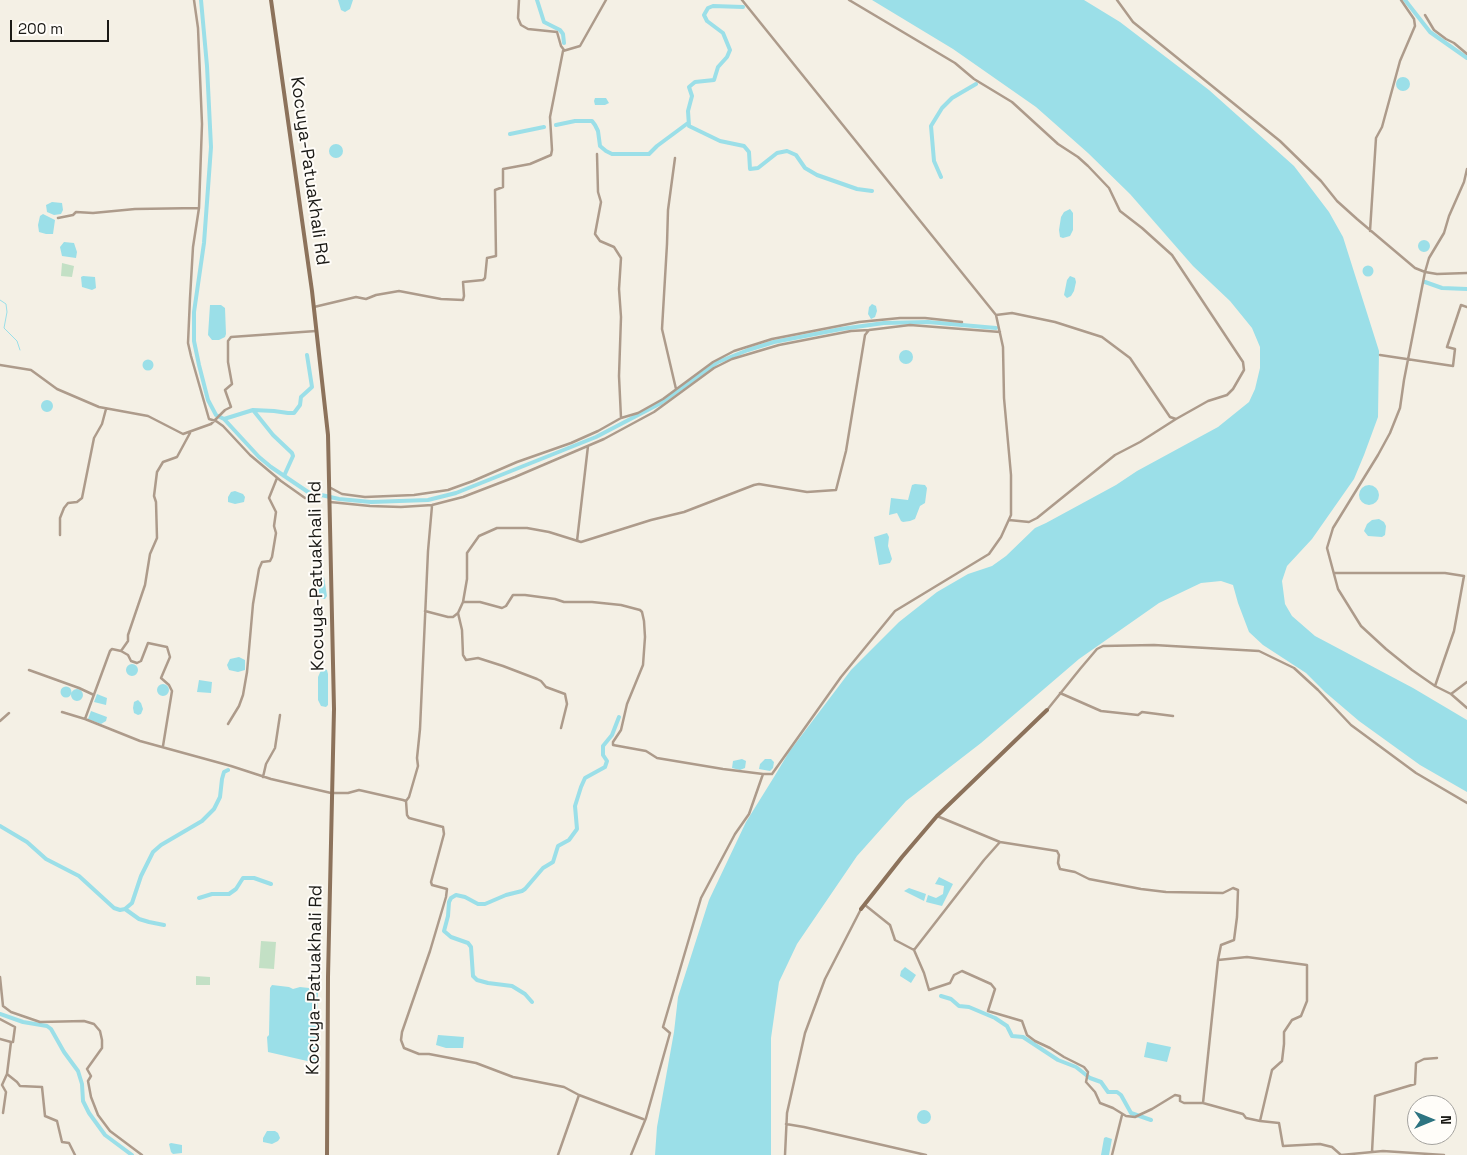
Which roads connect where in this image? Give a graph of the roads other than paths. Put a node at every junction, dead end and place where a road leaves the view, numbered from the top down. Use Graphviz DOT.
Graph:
graph roads {
  1 [pos="194,0"];
  2 [pos="271,0"];
  3 [pos="519,0"];
  4 [pos="606,0"];
  5 [pos="742,0"];
  6 [pos="849,0"];
  7 [pos="1117,0"];
  8 [pos="1400,0"];
  9 [pos="1425,15"];
  10 [pos="564,50"];
  11 [pos="1467,54"];
  12 [pos="596,154"];
  13 [pos="675,158"];
  14 [pos="1467,169"];
  15 [pos="199,208"];
  16 [pos="58,218"];
  17 [pos="1370,231"];
  18 [pos="1425,272"];
  19 [pos="1467,273"];
  20 [pos="314,307"];
  21 [pos="1467,307"];
  22 [pos="996,315"];
  23 [pos="962,322"];
  24 [pos="868,330"];
  25 [pos="316,331"];
  26 [pos="1000,332"];
  27 [pos="1380,355"];
  28 [pos="1408,359"];
  29 [pos="0,365"];
  30 [pos="676,389"];
  31 [pos="106,409"];
  32 [pos="621,418"];
  33 [pos="1176,418"];
  34 [pos="217,420"];
  35 [pos="190,433"];
  36 [pos="588,446"];
  37 [pos="277,478"];
  38 [pos="329,488"];
  39 [pos="312,498"];
  40 [pos="330,501"];
  41 [pos="432,505"];
  42 [pos="1009,520"];
  43 [pos="60,535"];
  44 [pos="577,541"];
  45 [pos="1334,573"];
  46 [pos="463,602"];
  47 [pos="425,611"];
  48 [pos="458,613"];
  49 [pos="121,651"];
  50 [pos="29,670"];
  51 [pos="1467,682"];
  52 [pos="1435,686"];
  53 [pos="1060,693"];
  54 [pos="1451,694"];
  55 [pos="94,695"];
  56 [pos="1467,708"];
  57 [pos="1047,710"];
  58 [pos="62,712"];
  59 [pos="9,713"];
  60 [pos="280,715"];
  61 [pos="1173,716"];
  62 [pos="85,719"];
  63 [pos="0,721"];
  64 [pos="228,724"];
  65 [pos="561,728"];
  66 [pos="163,747"];
  67 [pos="763,774"];
  68 [pos="263,777"];
  69 [pos="331,793"];
  70 [pos="406,801"];
  71 [pos="1467,803"];
  72 [pos="937,816"];
  73 [pos="1000,842"];
  74 [pos="865,905"];
  75 [pos="861,910"];
  76 [pos="914,950"];
  77 [pos="1218,960"];
  78 [pos="0,977"];
  79 [pos="0,1019"];
  80 [pos="0,1039"];
  81 [pos="11,1042"];
  82 [pos="1438,1058"];
  83 [pos="7,1074"];
  84 [pos="579,1094"];
  85 [pos="1203,1103"];
  86 [pos="3,1113"];
  87 [pos="1122,1114"];
  88 [pos="643,1119"];
  89 [pos="1260,1121"];
  90 [pos="786,1124"];
  91 [pos="1372,1152"];
  92 [pos="75,1155"];
  93 [pos="142,1155"];
  94 [pos="327,1155"];
  95 [pos="558,1155"];
  96 [pos="631,1155"];
  97 [pos="785,1155"];
  98 [pos="926,1155"];
  99 [pos="1112,1155"];
  100 [pos="1341,1155"];
  101 [pos="1444,1155"];
  1 -- 15 [label="street"];
  2 -- 20 [label="main road, Kocuya-Patuakhali Rd"];
  3 -- 10 [label="street"];
  4 -- 10 [label="street"];
  5 -- 22 [label="street"];
  6 -- 33 [label="street"];
  7 -- 17 [label="street"];
  8 -- 17 [label="street"];
  9 -- 11 [label="street"];
  10 -- 20 [label="street"];
  12 -- 32 [label="street"];
  13 -- 30 [label="street"];
  14 -- 18 [label="street"];
  15 -- 16 [label="street"];
  15 -- 34 [label="street"];
  17 -- 18 [label="street"];
  18 -- 19 [label="street"];
  18 -- 28 [label="street"];
  20 -- 25 [label="main road, Kocuya-Patuakhali Rd"];
  21 -- 28 [label="street"];
  22 -- 26 [label="street"];
  22 -- 33 [label="street"];
  23 -- 30 [label="street"];
  24 -- 26 [label="street"];
  24 -- 36 [label="street"];
  24 -- 44 [label="street"];
  25 -- 34 [label="street"];
  25 -- 38 [label="main road, Kocuya-Patuakhali Rd"];
  26 -- 42 [label="street"];
  27 -- 28 [label="street"];
  28 -- 45 [label="street"];
  29 -- 31 [label="street"];
  30 -- 32 [label="street"];
  31 -- 34 [label="street"];
  31 -- 43 [label="street"];
  32 -- 38 [label="street"];
  33 -- 42 [label="street"];
  34 -- 37 [label="street"];
  35 -- 49 [label="street"];
  36 -- 41 [label="street"];
  36 -- 44 [label="street"];
  37 -- 39 [label="street"];
  37 -- 64 [label="street"];
  38 -- 40 [label="main road, Kocuya-Patuakhali Rd"];
  40 -- 41 [label="street"];
  40 -- 69 [label="main road, Kocuya-Patuakhali Rd"];
  41 -- 47 [label="street"];
  42 -- 67 [label="street"];
  44 -- 46 [label="street"];
  45 -- 52 [label="street"];
  45 -- 52 [label="street"];
  46 -- 48 [label="street"];
  46 -- 67 [label="street"];
  47 -- 48 [label="street"];
  47 -- 70 [label="street"];
  48 -- 65 [label="street"];
  49 -- 55 [label="street"];
  49 -- 66 [label="street"];
  50 -- 55 [label="street"];
  51 -- 54 [label="street"];
  52 -- 54 [label="street"];
  53 -- 57 [label="street"];
  53 -- 61 [label="street"];
  53 -- 71 [label="street"];
  54 -- 56 [label="street"];
  55 -- 62 [label="street"];
  57 -- 72 [label="main road"];
  58 -- 62 [label="street"];
  59 -- 63 [label="street"];
  60 -- 68 [label="street"];
  62 -- 66 [label="street"];
  66 -- 68 [label="street"];
  67 -- 96 [label="street"];
  68 -- 69 [label="street"];
  69 -- 70 [label="street"];
  69 -- 94 [label="main road, Kocuya-Patuakhali Rd"];
  70 -- 84 [label="street"];
  72 -- 73 [label="street"];
  72 -- 74 [label="main road"];
  73 -- 76 [label="street"];
  73 -- 77 [label="street"];
  74 -- 75 [label="main road"];
  74 -- 76 [label="street"];
  75 -- 90 [label="street"];
  76 -- 87 [label="street"];
  77 -- 85 [label="street"];
  77 -- 89 [label="street"];
  78 -- 93 [label="street"];
  79 -- 81 [label="street"];
  80 -- 81 [label="street"];
  81 -- 83 [label="street"];
  82 -- 91 [label="street"];
  83 -- 86 [label="street"];
  83 -- 92 [label="street"];
  84 -- 88 [label="street"];
  84 -- 95 [label="street"];
  85 -- 87 [label="street"];
  85 -- 89 [label="street"];
  87 -- 99 [label="street"];
  89 -- 100 [label="street"];
  90 -- 97 [label="street"];
  90 -- 98 [label="street"];
  91 -- 100 [label="street"];
  91 -- 101 [label="street"];
}
